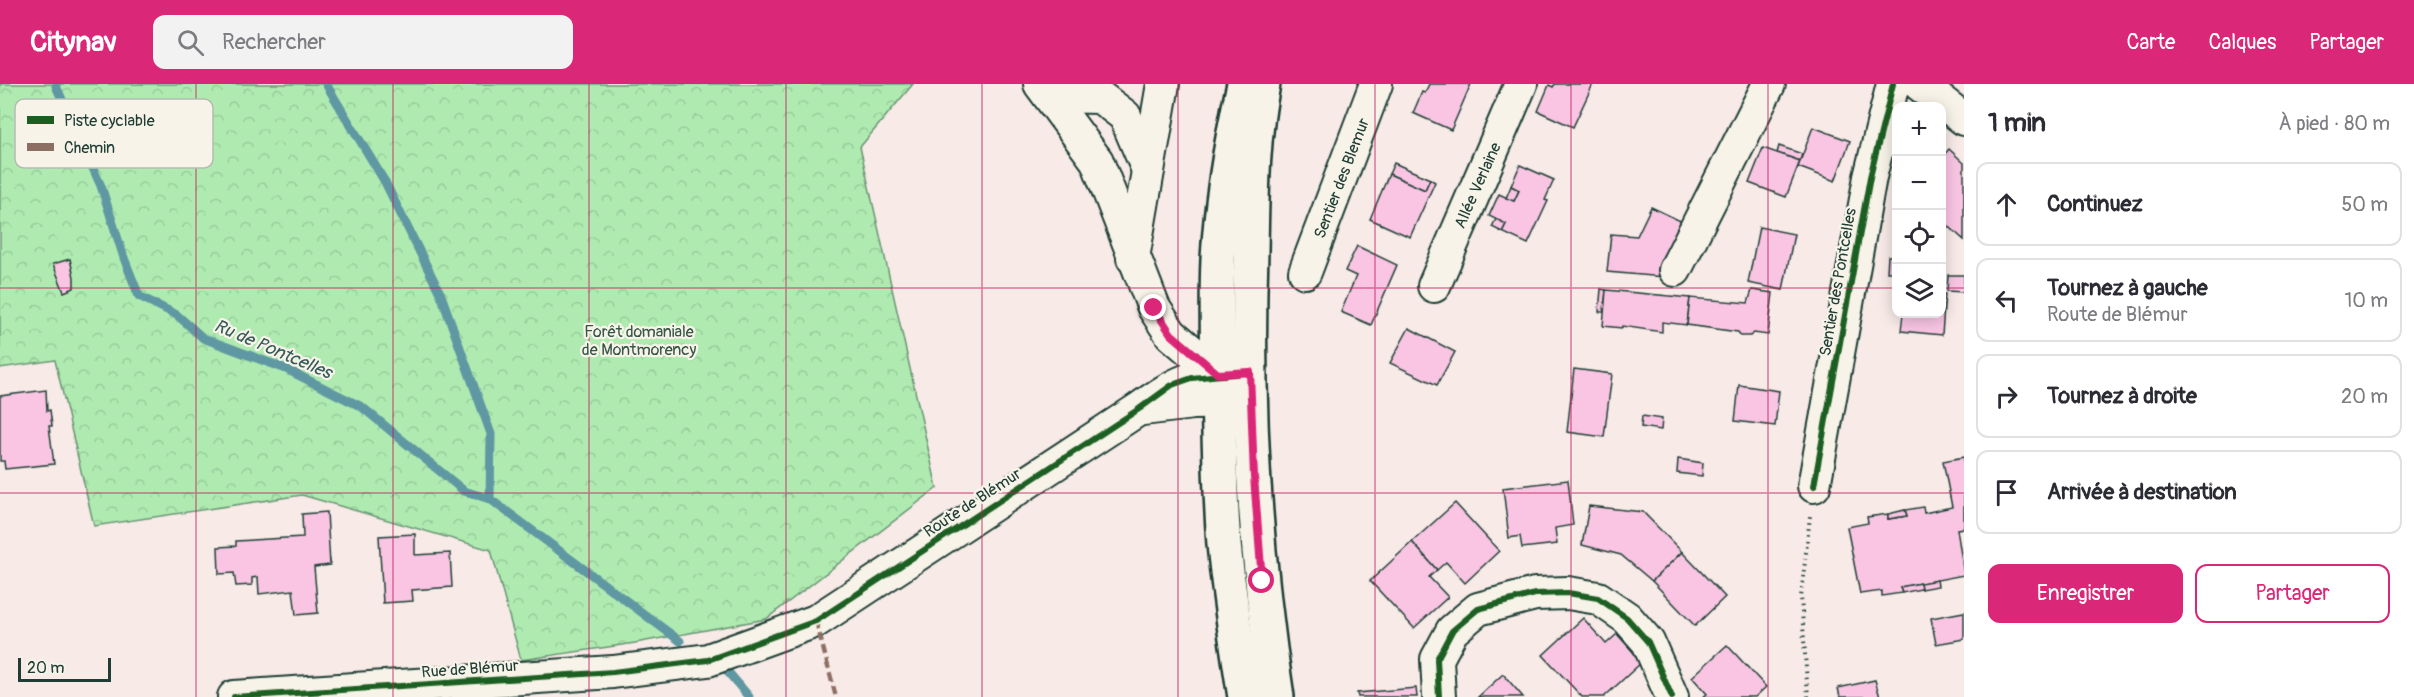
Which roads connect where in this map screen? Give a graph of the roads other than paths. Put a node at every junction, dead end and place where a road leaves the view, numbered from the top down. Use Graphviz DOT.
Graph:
graph roads {
  1 [pos="1163,84"];
  2 [pos="1244,84"];
  3 [pos="1263,84"];
  4 [pos="1377,84"];
  5 [pos="1521,84"];
  6 [pos="1769,84"];
  7 [pos="1893,84"];
  8 [pos="1919,84"];
  9 [pos="1045,90"];
  10 [pos="1964,119"];
  11 [pos="1148,170"];
  12 [pos="1133,259"];
  13 [pos="1675,270"];
  14 [pos="1305,272"];
  15 [pos="1434,286"];
  16 [pos="1250,387"];
  17 [pos="1218,388"];
  18 [pos="1814,486"];
  19 [pos="708,660"];
  20 [pos="234,697"];
  21 [pos="1245,697"];
  22 [pos="1277,697"];
  23 [pos="1439,697"];
  24 [pos="1672,697"];
  1 -- 11 [label="street"];
  2 -- 17 [label="main road"];
  3 -- 16 [label="main road"];
  4 -- 14 [label="street, Sentier des Blemur"];
  5 -- 15 [label="street, Allée Verlaine"];
  6 -- 13 [label="street"];
  7 -- 18 [label="street, Sentier des Pontcelles"];
  8 -- 10 [label="street"];
  9 -- 11 [label="street"];
  9 -- 12 [label="street"];
  11 -- 12 [label="street"];
  12 -- 17 [label="street"];
  16 -- 17 [label="street, Route de Blémur"];
  16 -- 22 [label="main road"];
  17 -- 19 [label="street, Route de Blémur"];
  17 -- 21 [label="main road"];
  19 -- 20 [label="street, Rue de Blémur"];
  23 -- 24 [label="street"];
}
